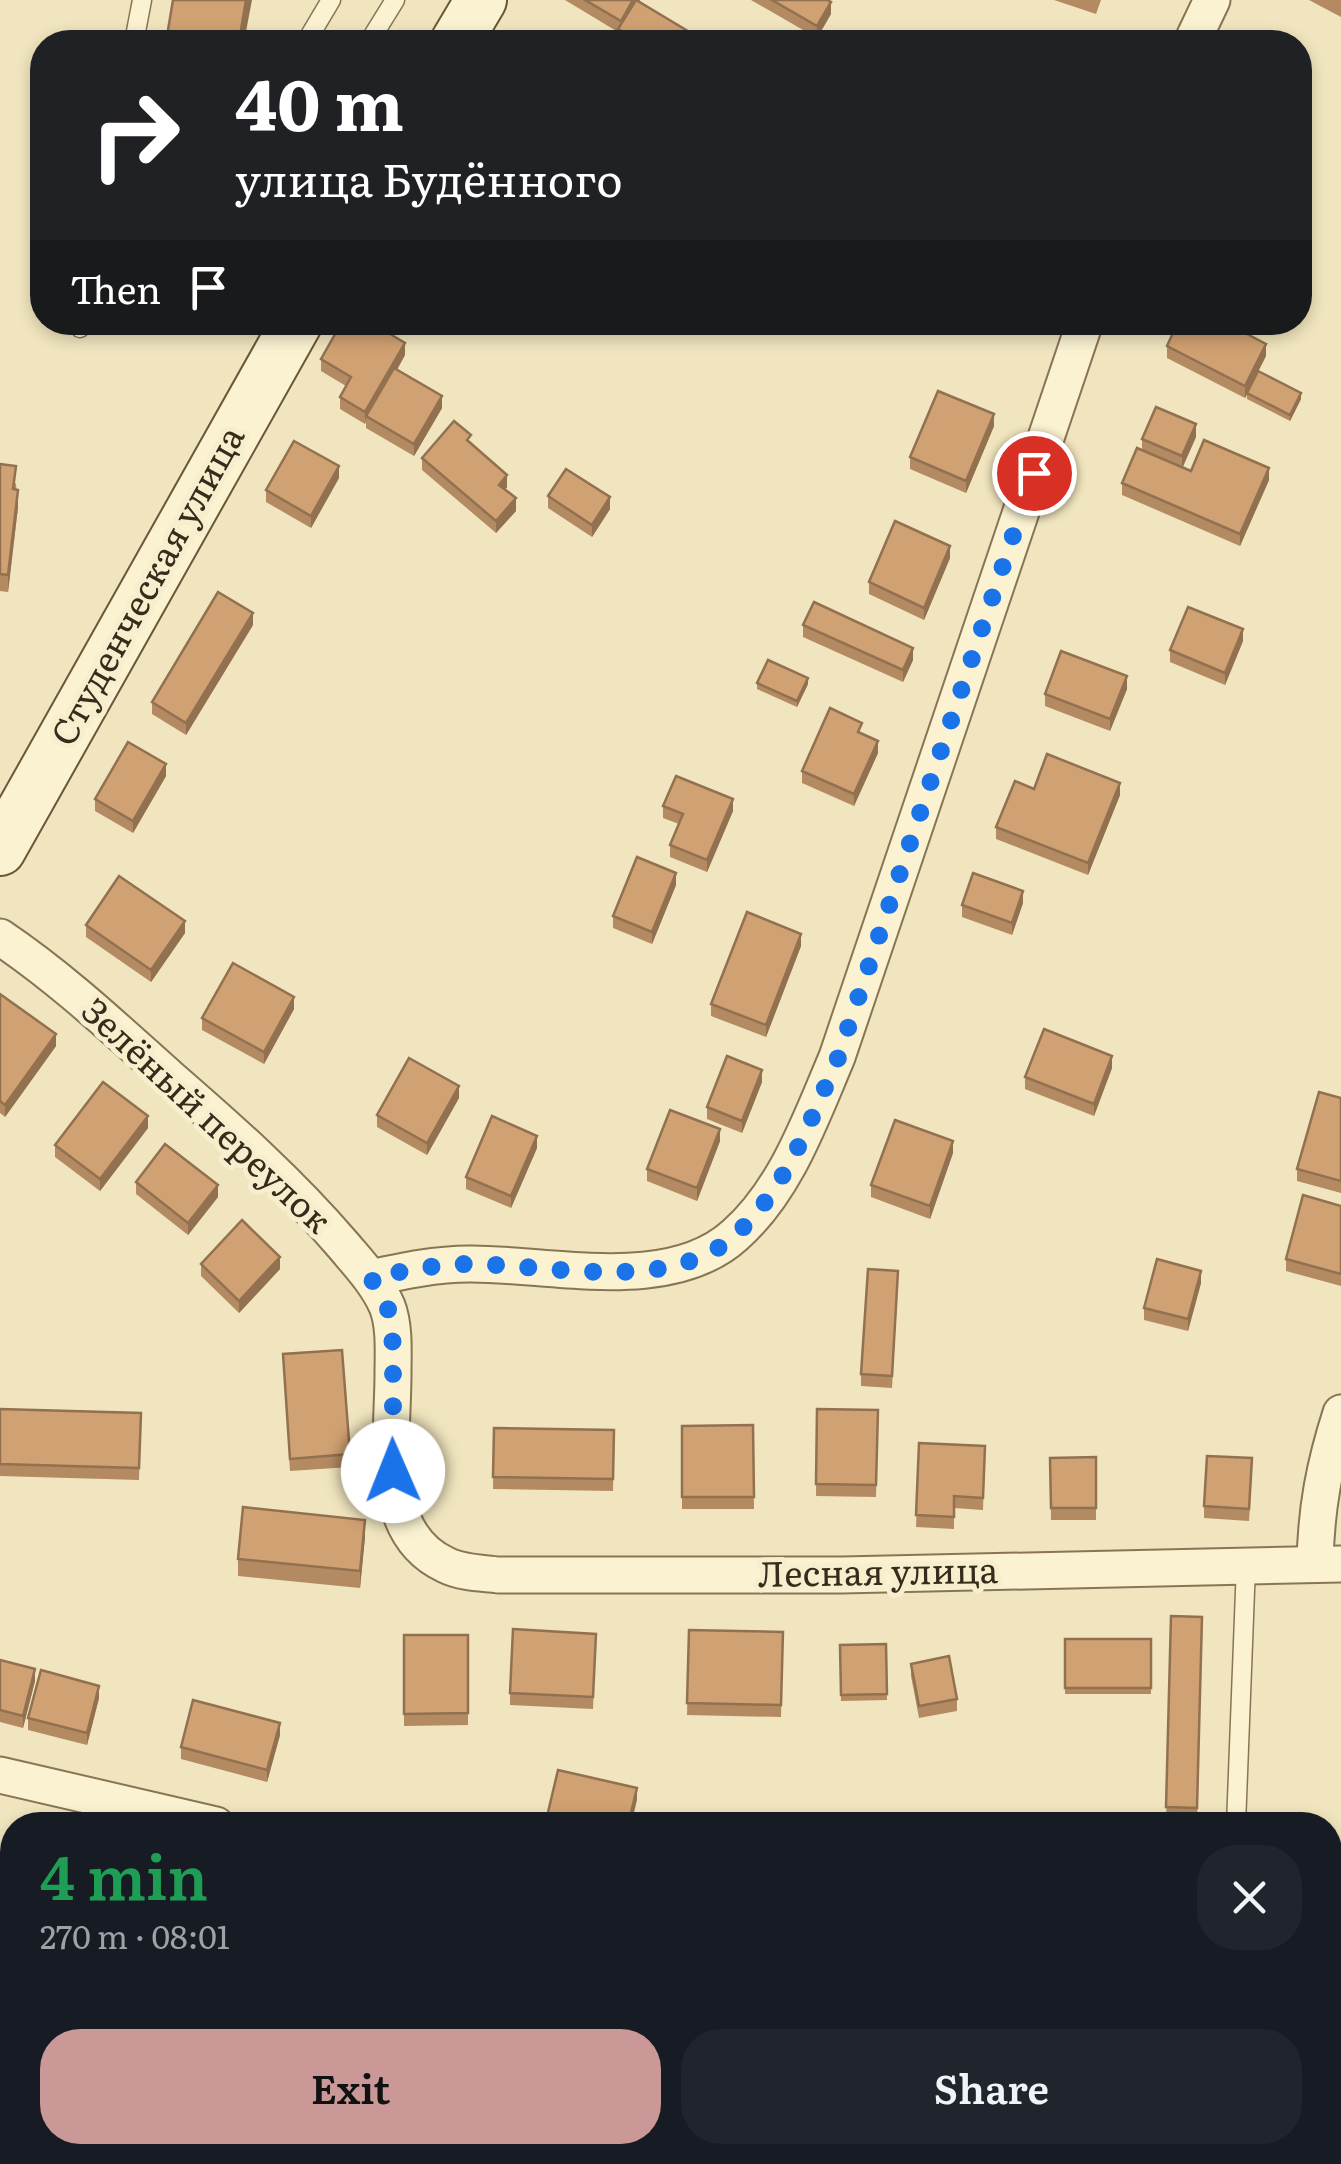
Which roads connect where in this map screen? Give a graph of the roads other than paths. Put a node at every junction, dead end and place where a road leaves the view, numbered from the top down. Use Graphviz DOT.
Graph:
graph roads {
  1 [pos="142,0"];
  2 [pos="330,0"];
  3 [pos="395,0"];
  4 [pos="480,0"];
  5 [pos="1212,0"];
  6 [pos="136,30"];
  7 [pos="313,30"];
  8 [pos="376,30"];
  9 [pos="463,30"];
  10 [pos="1198,30"];
  11 [pos="290,335"];
  12 [pos="1081,335"];
  13 [pos="0,850"];
  14 [pos="0,937"];
  15 [pos="371,1278"];
  16 [pos="1341,1413"];
  17 [pos="422,1548"];
  18 [pos="1328,1564"];
  19 [pos="1246,1565"];
  20 [pos="0,1775"];
  21 [pos="160,1812"];
  22 [pos="1236,1812"];
  1 -- 6 [label="lane"];
  2 -- 7 [label="lane"];
  3 -- 8 [label="lane"];
  4 -- 9 [label="street"];
  5 -- 10 [label="street"];
  11 -- 13 [label="street, Студенческая улица"];
  12 -- 15 [label="street"];
  14 -- 15 [label="street, Зелёный переулок"];
  15 -- 17 [label="street, Зелёный переулок"];
  16 -- 18 [label="street"];
  17 -- 19 [label="street, Лесная улица"];
  18 -- 19 [label="street, Лесная улица"];
  19 -- 22 [label="lane"];
  20 -- 21 [label="street"];
}
